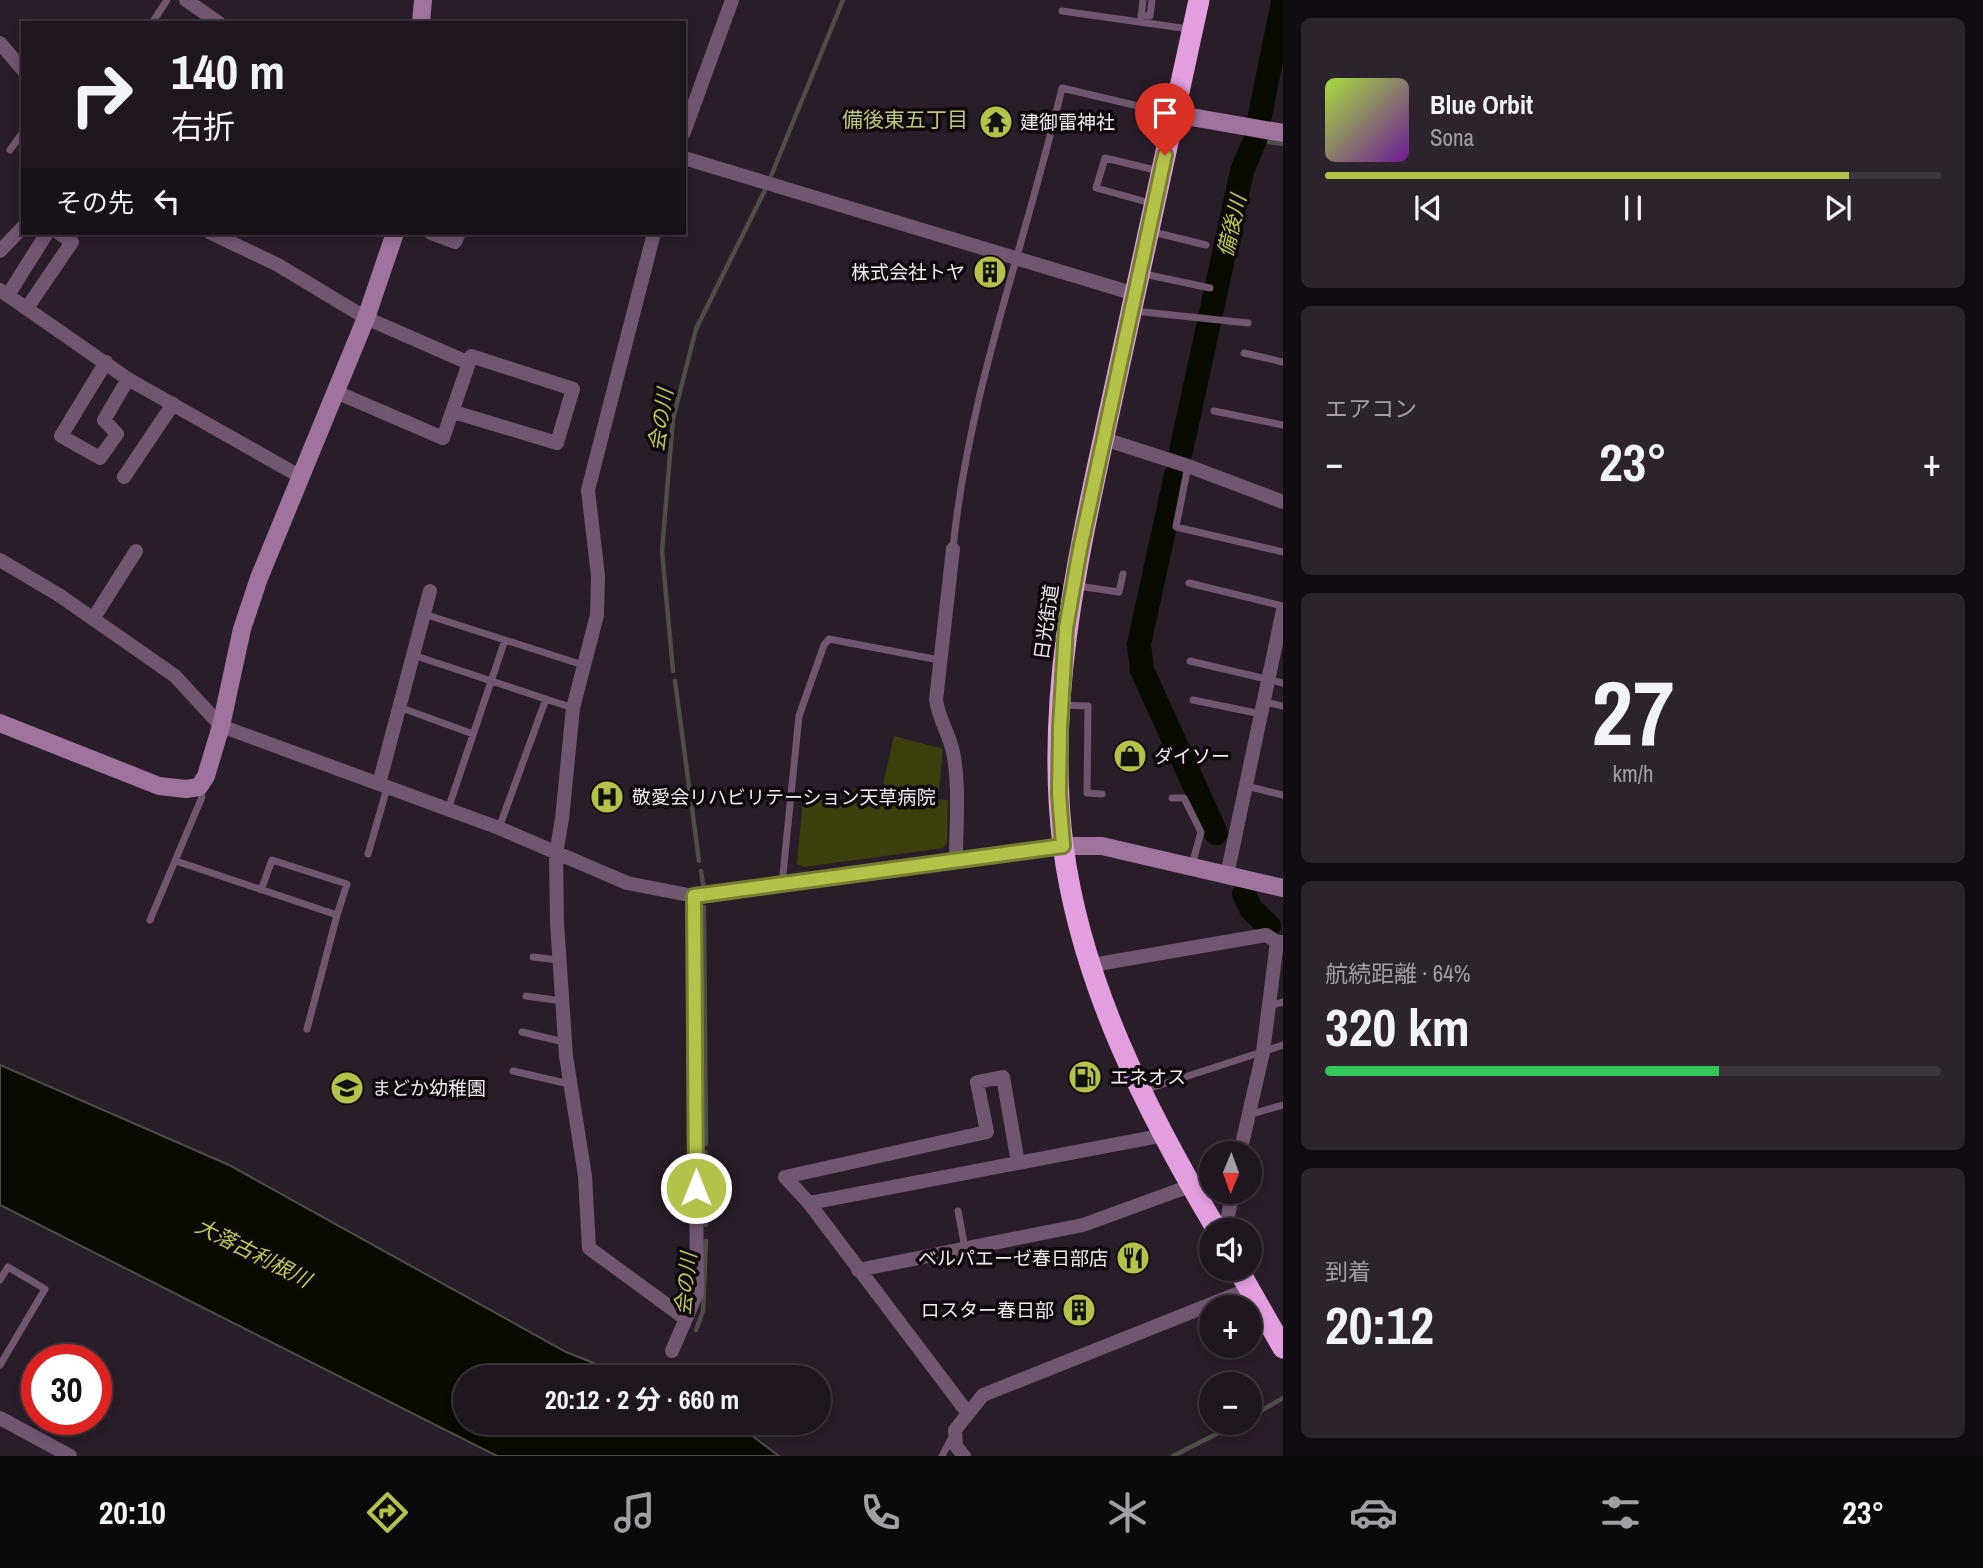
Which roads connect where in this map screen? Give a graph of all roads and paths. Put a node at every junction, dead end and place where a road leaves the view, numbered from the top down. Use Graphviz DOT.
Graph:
graph roads {
  1 [pos="167,0"];
  2 [pos="186,0"];
  3 [pos="423,0"];
  4 [pos="732,0"];
  5 [pos="1143,0"];
  6 [pos="1152,0"];
  7 [pos="1199,0"];
  8 [pos="1062,11"];
  9 [pos="1140,18"];
  10 [pos="153,21"];
  11 [pos="216,21"];
  12 [pos="421,21"];
  13 [pos="1193,29"];
  14 [pos="2,50"];
  15 [pos="21,68"];
  16 [pos="1174,114"];
  17 [pos="686,126"];
  18 [pos="1283,133"];
  19 [pos="21,135"];
  20 [pos="10,150"];
  21 [pos="686,159"];
  22 [pos="1151,169"];
  23 [pos="1154,204"];
  24 [pos="21,229"];
  25 [pos="1149,232"];
  26 [pos="46,235"];
  27 [pos="62,235"];
  28 [pos="215,235"];
  29 [pos="395,235"];
  30 [pos="436,235"];
  31 [pos="458,235"];
  32 [pos="653,235"];
  33 [pos="1206,245"];
  34 [pos="0,251"];
  35 [pos="1016,259"];
  36 [pos="1210,288"];
  37 [pos="1135,292"];
  38 [pos="4,293"];
  39 [pos="27,308"];
  40 [pos="366,318"];
  41 [pos="1248,323"];
  42 [pos="1244,353"];
  43 [pos="106,362"];
  44 [pos="1283,362"];
  45 [pos="469,363"];
  46 [pos="128,379"];
  47 [pos="336,392"];
  48 [pos="173,404"];
  49 [pos="1214,411"];
  50 [pos="454,412"];
  51 [pos="1283,425"];
  52 [pos="1104,439"];
  53 [pos="1188,466"];
  54 [pos="124,477"];
  55 [pos="300,477"];
  56 [pos="1283,502"];
  57 [pos="953,549"];
  58 [pos="136,551"];
  59 [pos="1283,552"];
  60 [pos="0,560"];
  61 [pos="1123,574"];
  62 [pos="1189,583"];
  63 [pos="1073,585"];
  64 [pos="430,591"];
  65 [pos="1283,608"];
  66 [pos="424,614"];
  67 [pos="93,619"];
  68 [pos="1281,628"];
  69 [pos="505,640"];
  70 [pos="413,655"];
  71 [pos="939,660"];
  72 [pos="1190,661"];
  73 [pos="583,665"];
  74 [pos="491,681"];
  75 [pos="1276,681"];
  76 [pos="546,699"];
  77 [pos="1193,700"];
  78 [pos="1060,705"];
  79 [pos="1283,706"];
  80 [pos="400,707"];
  81 [pos="573,708"];
  82 [pos="1262,708"];
  83 [pos="0,723"];
  84 [pos="221,726"];
  85 [pos="473,734"];
  86 [pos="384,785"];
  87 [pos="1246,786"];
  88 [pos="199,787"];
  89 [pos="1102,794"];
  90 [pos="1283,795"];
  91 [pos="1172,798"];
  92 [pos="448,809"];
  93 [pos="499,828"];
  94 [pos="1063,846"];
  95 [pos="368,854"];
  96 [pos="556,854"];
  97 [pos="176,860"];
  98 [pos="956,860"];
  99 [pos="1191,867"];
  100 [pos="1227,875"];
  101 [pos="782,884"];
  102 [pos="1283,888"];
  103 [pos="261,890"];
  104 [pos="694,896"];
  105 [pos="337,915"];
  106 [pos="150,920"];
  107 [pos="1280,942"];
  108 [pos="533,957"];
  109 [pos="559,960"];
  110 [pos="1092,965"];
  111 [pos="526,996"];
  112 [pos="562,1001"];
  113 [pos="1276,1004"];
  114 [pos="307,1029"];
  115 [pos="522,1032"];
  116 [pos="565,1042"];
  117 [pos="1283,1045"];
  118 [pos="1263,1052"];
  119 [pos="513,1071"];
  120 [pos="569,1084"];
  121 [pos="1141,1092"];
  122 [pos="1283,1105"];
  123 [pos="1248,1115"];
  124 [pos="1012,1128"];
  125 [pos="987,1132"];
  126 [pos="1164,1135"];
  127 [pos="1243,1141"];
  128 [pos="1018,1163"];
  129 [pos="1190,1186"];
  130 [pos="809,1203"];
  131 [pos="958,1212"];
  132 [pos="1210,1218"];
  133 [pos="965,1248"];
  134 [pos="858,1270"];
  135 [pos="0,1280"];
  136 [pos="1245,1281"];
  137 [pos="1249,1289"];
  138 [pos="686,1319"];
  139 [pos="1283,1348"];
  140 [pos="672,1351"];
  141 [pos="0,1365"];
  142 [pos="967,1412"];
  143 [pos="0,1418"];
  144 [pos="955,1430"];
  145 [pos="70,1456"];
  146 [pos="942,1456"];
  147 [pos="964,1456"];
  1 -- 10 [label="lane"];
  2 -- 11 [label="street"];
  3 -- 12 [label="street"];
  4 -- 17 [label="street"];
  5 -- 9 [label="lane"];
  6 -- 9 [label="lane"];
  7 -- 13 [label="highway, 日光街道"];
  8 -- 9 [label="lane"];
  9 -- 13 [label="lane"];
  13 -- 16 [label="highway, 日光街道"];
  14 -- 15 [label="street"];
  16 -- 18 [label="street"];
  16 -- 23 [label="highway, 日光街道"];
  16 -- 35 [label="lane"];
  19 -- 20 [label="lane"];
  21 -- 35 [label="street"];
  22 -- 23 [label="lane"];
  23 -- 25 [label="highway, 日光街道"];
  24 -- 34 [label="street"];
  25 -- 33 [label="lane"];
  25 -- 37 [label="highway, 日光街道"];
  26 -- 38 [label="street"];
  27 -- 39 [label="street"];
  28 -- 40 [label="street"];
  29 -- 40 [label="street"];
  30 -- 31 [label="street"];
  32 -- 73 [label="street"];
  35 -- 37 [label="street"];
  35 -- 57 [label="lane"];
  36 -- 37 [label="lane"];
  37 -- 41 [label="lane"];
  37 -- 52 [label="highway, 日光街道"];
  38 -- 39 [label="street"];
  39 -- 43 [label="street"];
  40 -- 45 [label="street"];
  40 -- 47 [label="street"];
  42 -- 44 [label="lane"];
  43 -- 46 [label="street"];
  43 -- 46 [label="street"];
  45 -- 50 [label="street"];
  45 -- 50 [label="street"];
  46 -- 48 [label="street"];
  47 -- 50 [label="street"];
  47 -- 55 [label="street"];
  48 -- 54 [label="street"];
  48 -- 55 [label="street"];
  49 -- 51 [label="lane"];
  52 -- 53 [label="street"];
  52 -- 63 [label="highway, 日光街道"];
  53 -- 56 [label="street"];
  53 -- 59 [label="lane"];
  55 -- 84 [label="street"];
  57 -- 71 [label="street"];
  58 -- 67 [label="street"];
  60 -- 67 [label="street"];
  61 -- 63 [label="lane"];
  62 -- 65 [label="lane"];
  63 -- 78 [label="highway, 日光街道"];
  64 -- 66 [label="street"];
  65 -- 68 [label="street"];
  66 -- 69 [label="lane"];
  66 -- 70 [label="street"];
  67 -- 84 [label="street"];
  68 -- 75 [label="street"];
  69 -- 73 [label="lane"];
  69 -- 74 [label="lane"];
  70 -- 74 [label="lane"];
  70 -- 80 [label="street"];
  71 -- 98 [label="street"];
  71 -- 101 [label="lane"];
  72 -- 75 [label="lane"];
  73 -- 81 [label="street"];
  74 -- 76 [label="lane"];
  74 -- 85 [label="lane"];
  75 -- 82 [label="street"];
  76 -- 81 [label="lane"];
  76 -- 93 [label="lane"];
  77 -- 82 [label="lane"];
  78 -- 89 [label="lane"];
  78 -- 94 [label="highway, 日光街道"];
  79 -- 82 [label="lane"];
  80 -- 85 [label="lane"];
  80 -- 86 [label="street"];
  81 -- 96 [label="street"];
  82 -- 87 [label="street"];
  83 -- 88 [label="street"];
  84 -- 86 [label="street"];
  84 -- 88 [label="street"];
  85 -- 92 [label="lane"];
  86 -- 92 [label="street"];
  86 -- 95 [label="lane"];
  87 -- 90 [label="lane"];
  87 -- 100 [label="street"];
  88 -- 97 [label="lane"];
  91 -- 99 [label="lane"];
  92 -- 93 [label="street"];
  93 -- 96 [label="street"];
  94 -- 98 [label="street"];
  94 -- 99 [label="street"];
  94 -- 110 [label="highway, 日光街道"];
  96 -- 104 [label="street"];
  96 -- 109 [label="street"];
  97 -- 103 [label="lane"];
  97 -- 106 [label="lane"];
  98 -- 101 [label="street"];
  99 -- 100 [label="street"];
  100 -- 102 [label="street"];
  101 -- 104 [label="street"];
  103 -- 105 [label="lane"];
  103 -- 105 [label="lane"];
  104 -- 138 [label="street"];
  105 -- 114 [label="lane"];
  107 -- 110 [label="street"];
  107 -- 113 [label="street"];
  108 -- 109 [label="lane"];
  109 -- 112 [label="street"];
  110 -- 121 [label="highway, 日光街道"];
  111 -- 112 [label="lane"];
  112 -- 116 [label="street"];
  113 -- 118 [label="street"];
  115 -- 116 [label="lane"];
  116 -- 120 [label="street"];
  117 -- 118 [label="lane"];
  118 -- 121 [label="lane"];
  118 -- 123 [label="street"];
  119 -- 120 [label="lane"];
  120 -- 138 [label="street"];
  121 -- 126 [label="highway, 日光街道"];
  122 -- 123 [label="lane"];
  123 -- 127 [label="street"];
  124 -- 125 [label="street"];
  124 -- 125 [label="street"];
  124 -- 128 [label="street"];
  125 -- 130 [label="street"];
  126 -- 128 [label="street"];
  126 -- 129 [label="highway, 日光街道"];
  128 -- 130 [label="street"];
  129 -- 132 [label="highway, 日光街道"];
  129 -- 133 [label="street"];
  130 -- 134 [label="street"];
  131 -- 133 [label="lane"];
  133 -- 134 [label="street"];
  134 -- 142 [label="street"];
  135 -- 141 [label="lane"];
  136 -- 137 [label="highway"];
  137 -- 139 [label="highway"];
  137 -- 142 [label="street"];
  138 -- 140 [label="street"];
  142 -- 144 [label="street"];
  143 -- 145 [label="street"];
  144 -- 146 [label="lane"];
  144 -- 147 [label="street"];
}
